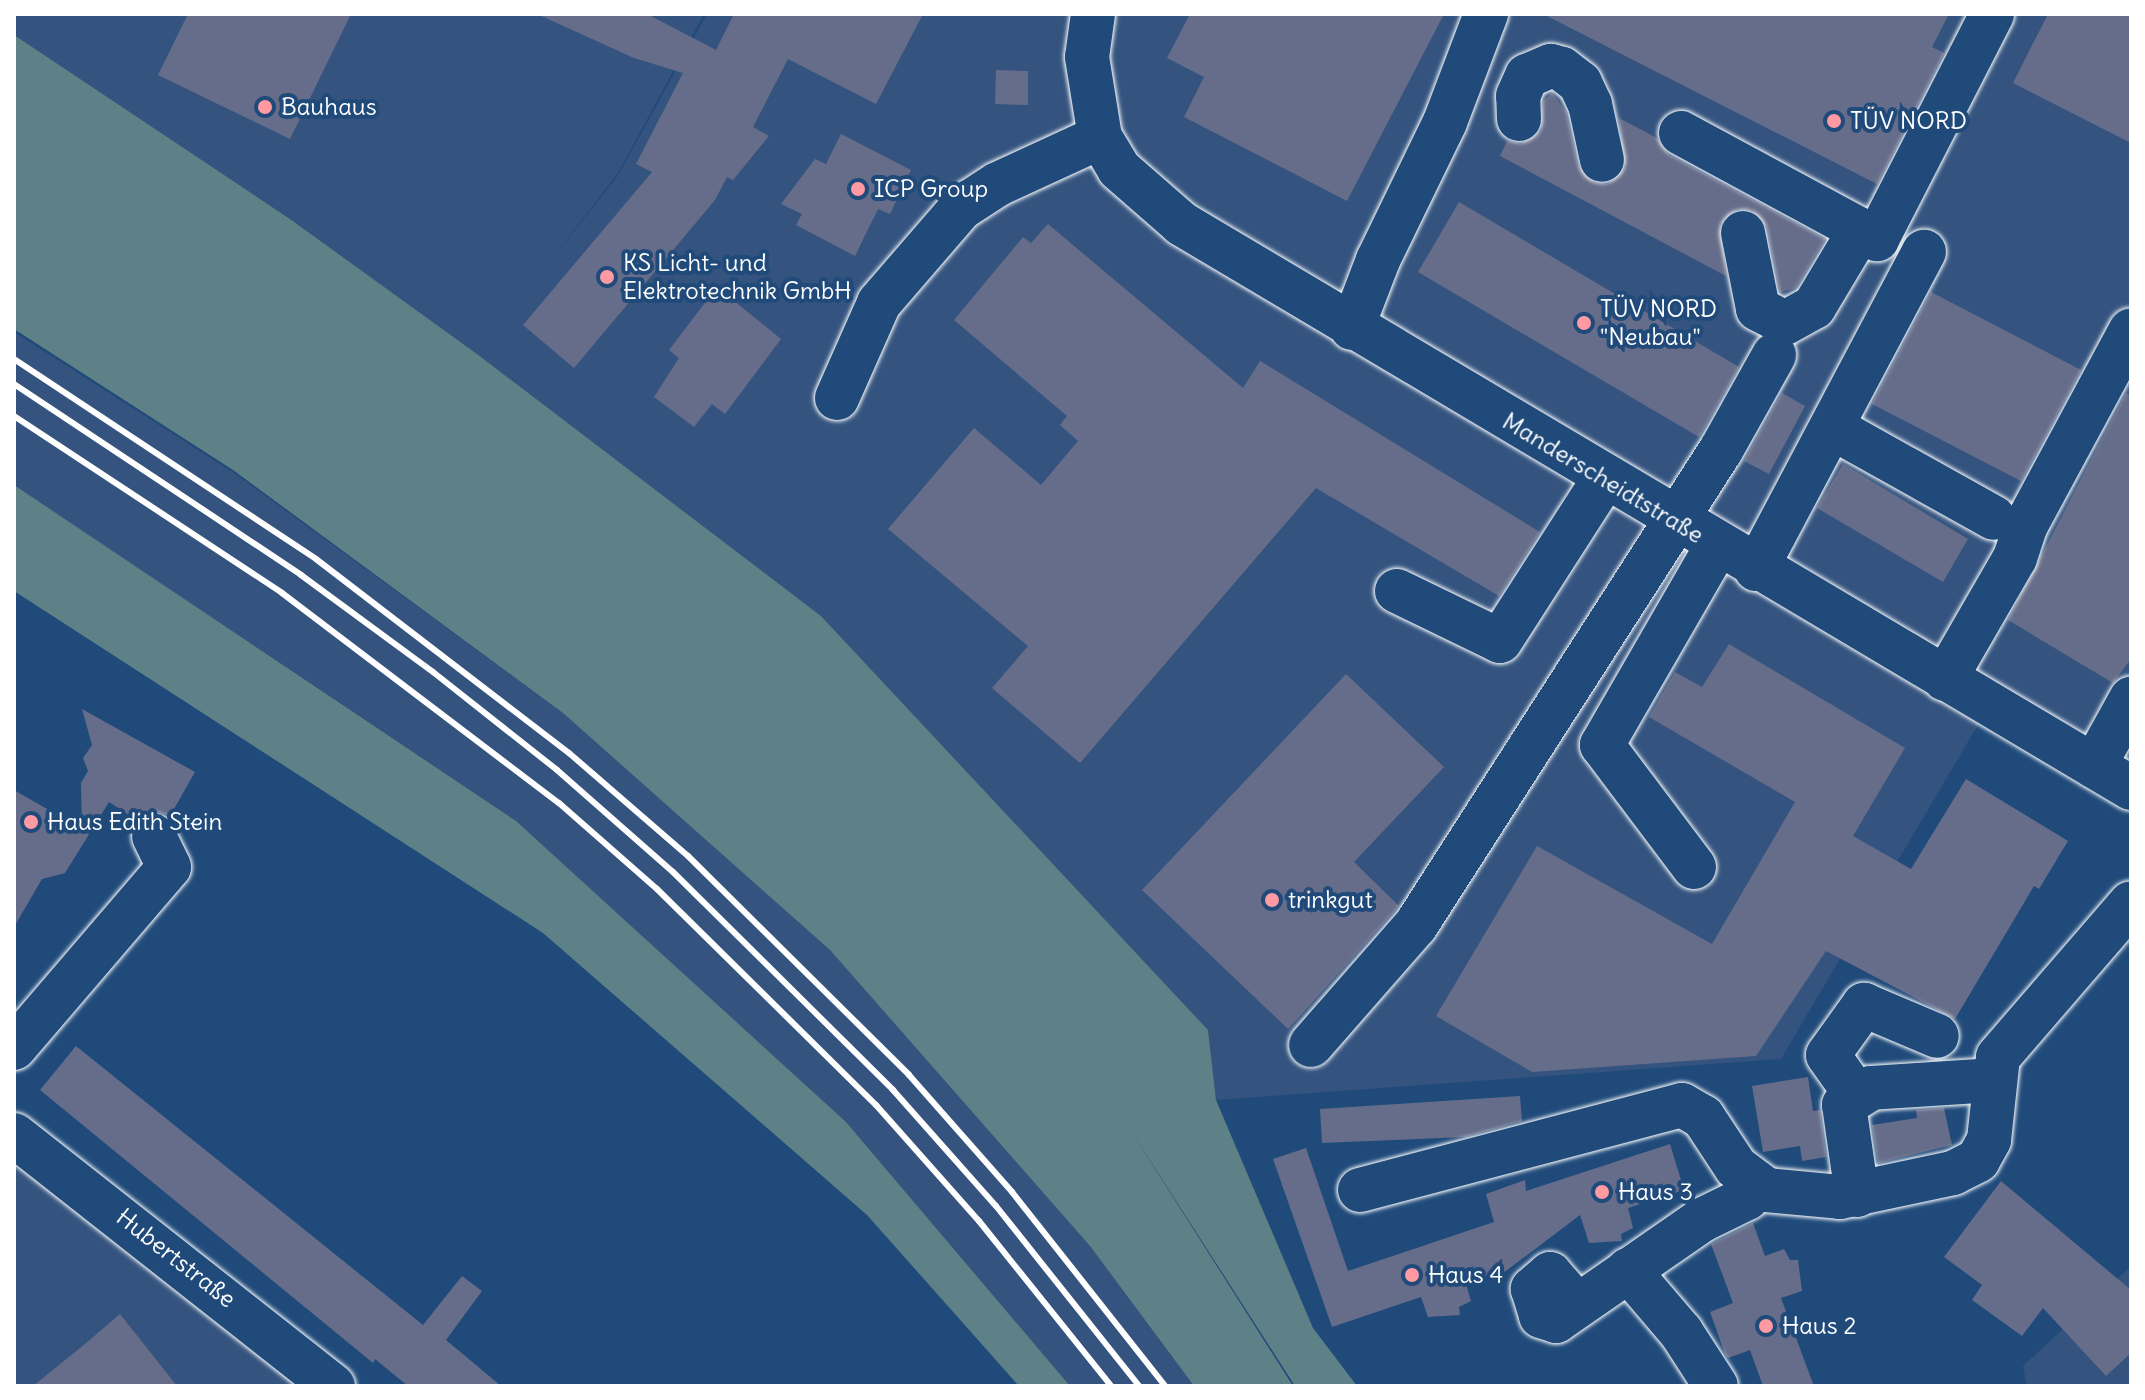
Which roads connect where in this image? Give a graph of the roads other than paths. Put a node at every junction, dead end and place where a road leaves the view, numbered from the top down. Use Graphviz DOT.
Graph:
graph roads {
  1 [pos="1093,14"];
  2 [pos="1486,14"];
  3 [pos="1992,14"];
  4 [pos="1519,119"];
  5 [pos="1681,133"];
  6 [pos="1100,137"];
  7 [pos="1602,160"];
  8 [pos="1743,233"];
  9 [pos="1854,241"];
  10 [pos="1924,252"];
  11 [pos="1352,328"];
  12 [pos="2131,330"];
  13 [pos="1774,355"];
  14 [pos="837,398"];
  15 [pos="1833,428"];
  16 [pos="1604,479"];
  17 [pos="1994,518"];
  18 [pos="1675,521"];
  19 [pos="1717,546"];
  20 [pos="1756,569"];
  21 [pos="1397,591"];
  22 [pos="1945,679"];
  23 [pos="2131,699"];
  24 [pos="2094,766"];
  25 [pos="2131,788"];
  26 [pos="154,836"];
  27 [pos="1694,867"];
  28 [pos="2131,903"];
  29 [pos="1937,1036"];
  30 [pos="1311,1045"];
  31 [pos="14,1048"];
  32 [pos="1995,1080"];
  33 [pos="1857,1096"];
  34 [pos="14,1135"];
  35 [pos="1756,1186"];
  36 [pos="1360,1190"];
  37 [pos="1857,1195"];
  38 [pos="1628,1270"];
  39 [pos="1577,1305"];
  40 [pos="333,1386"];
  41 [pos="1716,1386"];
  1 -- 6 [label="street, Manderscheidtstraße"];
  2 -- 11 [label="street"];
  3 -- 9 [label="street"];
  4 -- 7 [label="street"];
  5 -- 9 [label="street"];
  6 -- 11 [label="street, Manderscheidtstraße"];
  6 -- 14 [label="street"];
  8 -- 9 [label="street"];
  10 -- 15 [label="street"];
  11 -- 16 [label="street, Manderscheidtstraße"];
  12 -- 22 [label="street"];
  13 -- 18 [label="street"];
  15 -- 17 [label="street"];
  15 -- 20 [label="street"];
  16 -- 18 [label="street, Manderscheidtstraße"];
  16 -- 21 [label="street"];
  18 -- 19 [label="street, Manderscheidtstraße"];
  18 -- 30 [label="street"];
  19 -- 20 [label="street, Manderscheidtstraße"];
  19 -- 27 [label="street"];
  20 -- 22 [label="street, Manderscheidtstraße"];
  22 -- 24 [label="street, Manderscheidtstraße"];
  23 -- 24 [label="street"];
  24 -- 25 [label="street, Manderscheidtstraße"];
  26 -- 31 [label="street"];
  28 -- 32 [label="street"];
  29 -- 33 [label="street"];
  32 -- 33 [label="street"];
  32 -- 37 [label="street"];
  33 -- 37 [label="street"];
  34 -- 40 [label="street, Hubertstraße"];
  35 -- 36 [label="street"];
  35 -- 37 [label="street"];
  35 -- 38 [label="street"];
  38 -- 39 [label="street"];
  38 -- 41 [label="street"];
}
